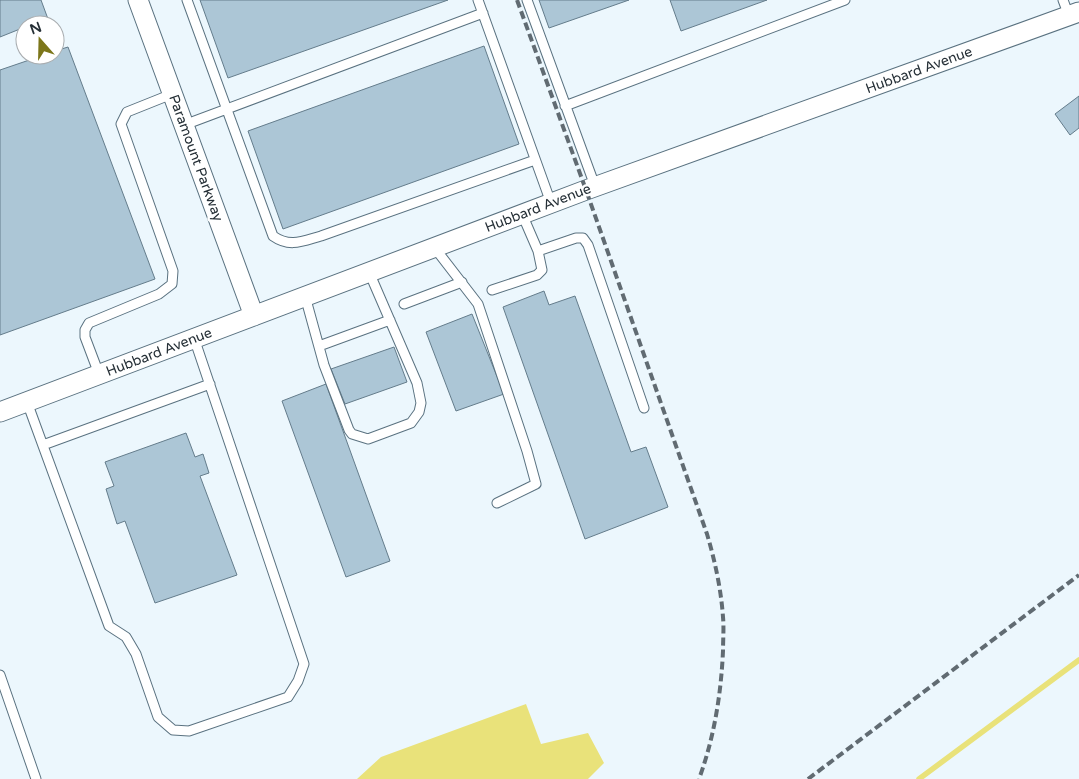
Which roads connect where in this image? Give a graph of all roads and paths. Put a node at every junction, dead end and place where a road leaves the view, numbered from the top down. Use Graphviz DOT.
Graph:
graph roads {
  1 [pos="138,0"];
  2 [pos="187,0"];
  3 [pos="478,0"];
  4 [pos="527,0"];
  5 [pos="846,0"];
  6 [pos="1070,9"];
  7 [pos="483,13"];
  8 [pos="172,94"];
  9 [pos="565,106"];
  10 [pos="227,108"];
  11 [pos="184,124"];
  12 [pos="535,160"];
  13 [pos="595,186"];
  14 [pos="550,203"];
  15 [pos="522,214"];
  16 [pos="434,247"];
  17 [pos="538,251"];
  18 [pos="369,272"];
  19 [pos="462,282"];
  20 [pos="492,290"];
  21 [pos="306,296"];
  22 [pos="404,304"];
  23 [pos="254,316"];
  24 [pos="390,320"];
  25 [pos="194,338"];
  26 [pos="319,346"];
  27 [pos="99,374"];
  28 [pos="210,384"];
  29 [pos="27,402"];
  30 [pos="644,408"];
  31 [pos="0,412"];
  32 [pos="43,446"];
  33 [pos="497,503"];
  34 [pos="0,675"];
  35 [pos="36,779"];
  1 -- 8 [label="street, Paramount Parkway"];
  2 -- 10 [label="lane"];
  3 -- 7 [label="lane"];
  4 -- 9 [label="lane"];
  5 -- 9 [label="lane"];
  6 -- 13 [label="street, Hubbard Avenue"];
  7 -- 10 [label="lane"];
  7 -- 12 [label="lane"];
  8 -- 11 [label="street, Paramount Parkway"];
  8 -- 27 [label="lane"];
  9 -- 13 [label="lane"];
  10 -- 11 [label="lane"];
  10 -- 12 [label="lane"];
  11 -- 23 [label="street, Paramount Parkway"];
  12 -- 14 [label="lane"];
  13 -- 14 [label="street, Hubbard Avenue"];
  14 -- 15 [label="street, Hubbard Avenue"];
  15 -- 16 [label="street, Hubbard Avenue"];
  15 -- 17 [label="lane"];
  16 -- 18 [label="street, Hubbard Avenue"];
  16 -- 19 [label="lane"];
  17 -- 20 [label="lane"];
  17 -- 30 [label="lane"];
  18 -- 21 [label="street, Hubbard Avenue"];
  18 -- 24 [label="lane"];
  19 -- 22 [label="lane"];
  19 -- 33 [label="lane"];
  21 -- 23 [label="street, Hubbard Avenue"];
  21 -- 26 [label="lane"];
  23 -- 25 [label="street, Hubbard Avenue"];
  24 -- 26 [label="lane"];
  24 -- 26 [label="lane"];
  25 -- 27 [label="street, Hubbard Avenue"];
  25 -- 28 [label="lane"];
  27 -- 29 [label="street, Hubbard Avenue"];
  28 -- 32 [label="lane"];
  28 -- 32 [label="lane"];
  29 -- 31 [label="street, Hubbard Avenue"];
  29 -- 32 [label="lane"];
  34 -- 35 [label="lane"];
}
